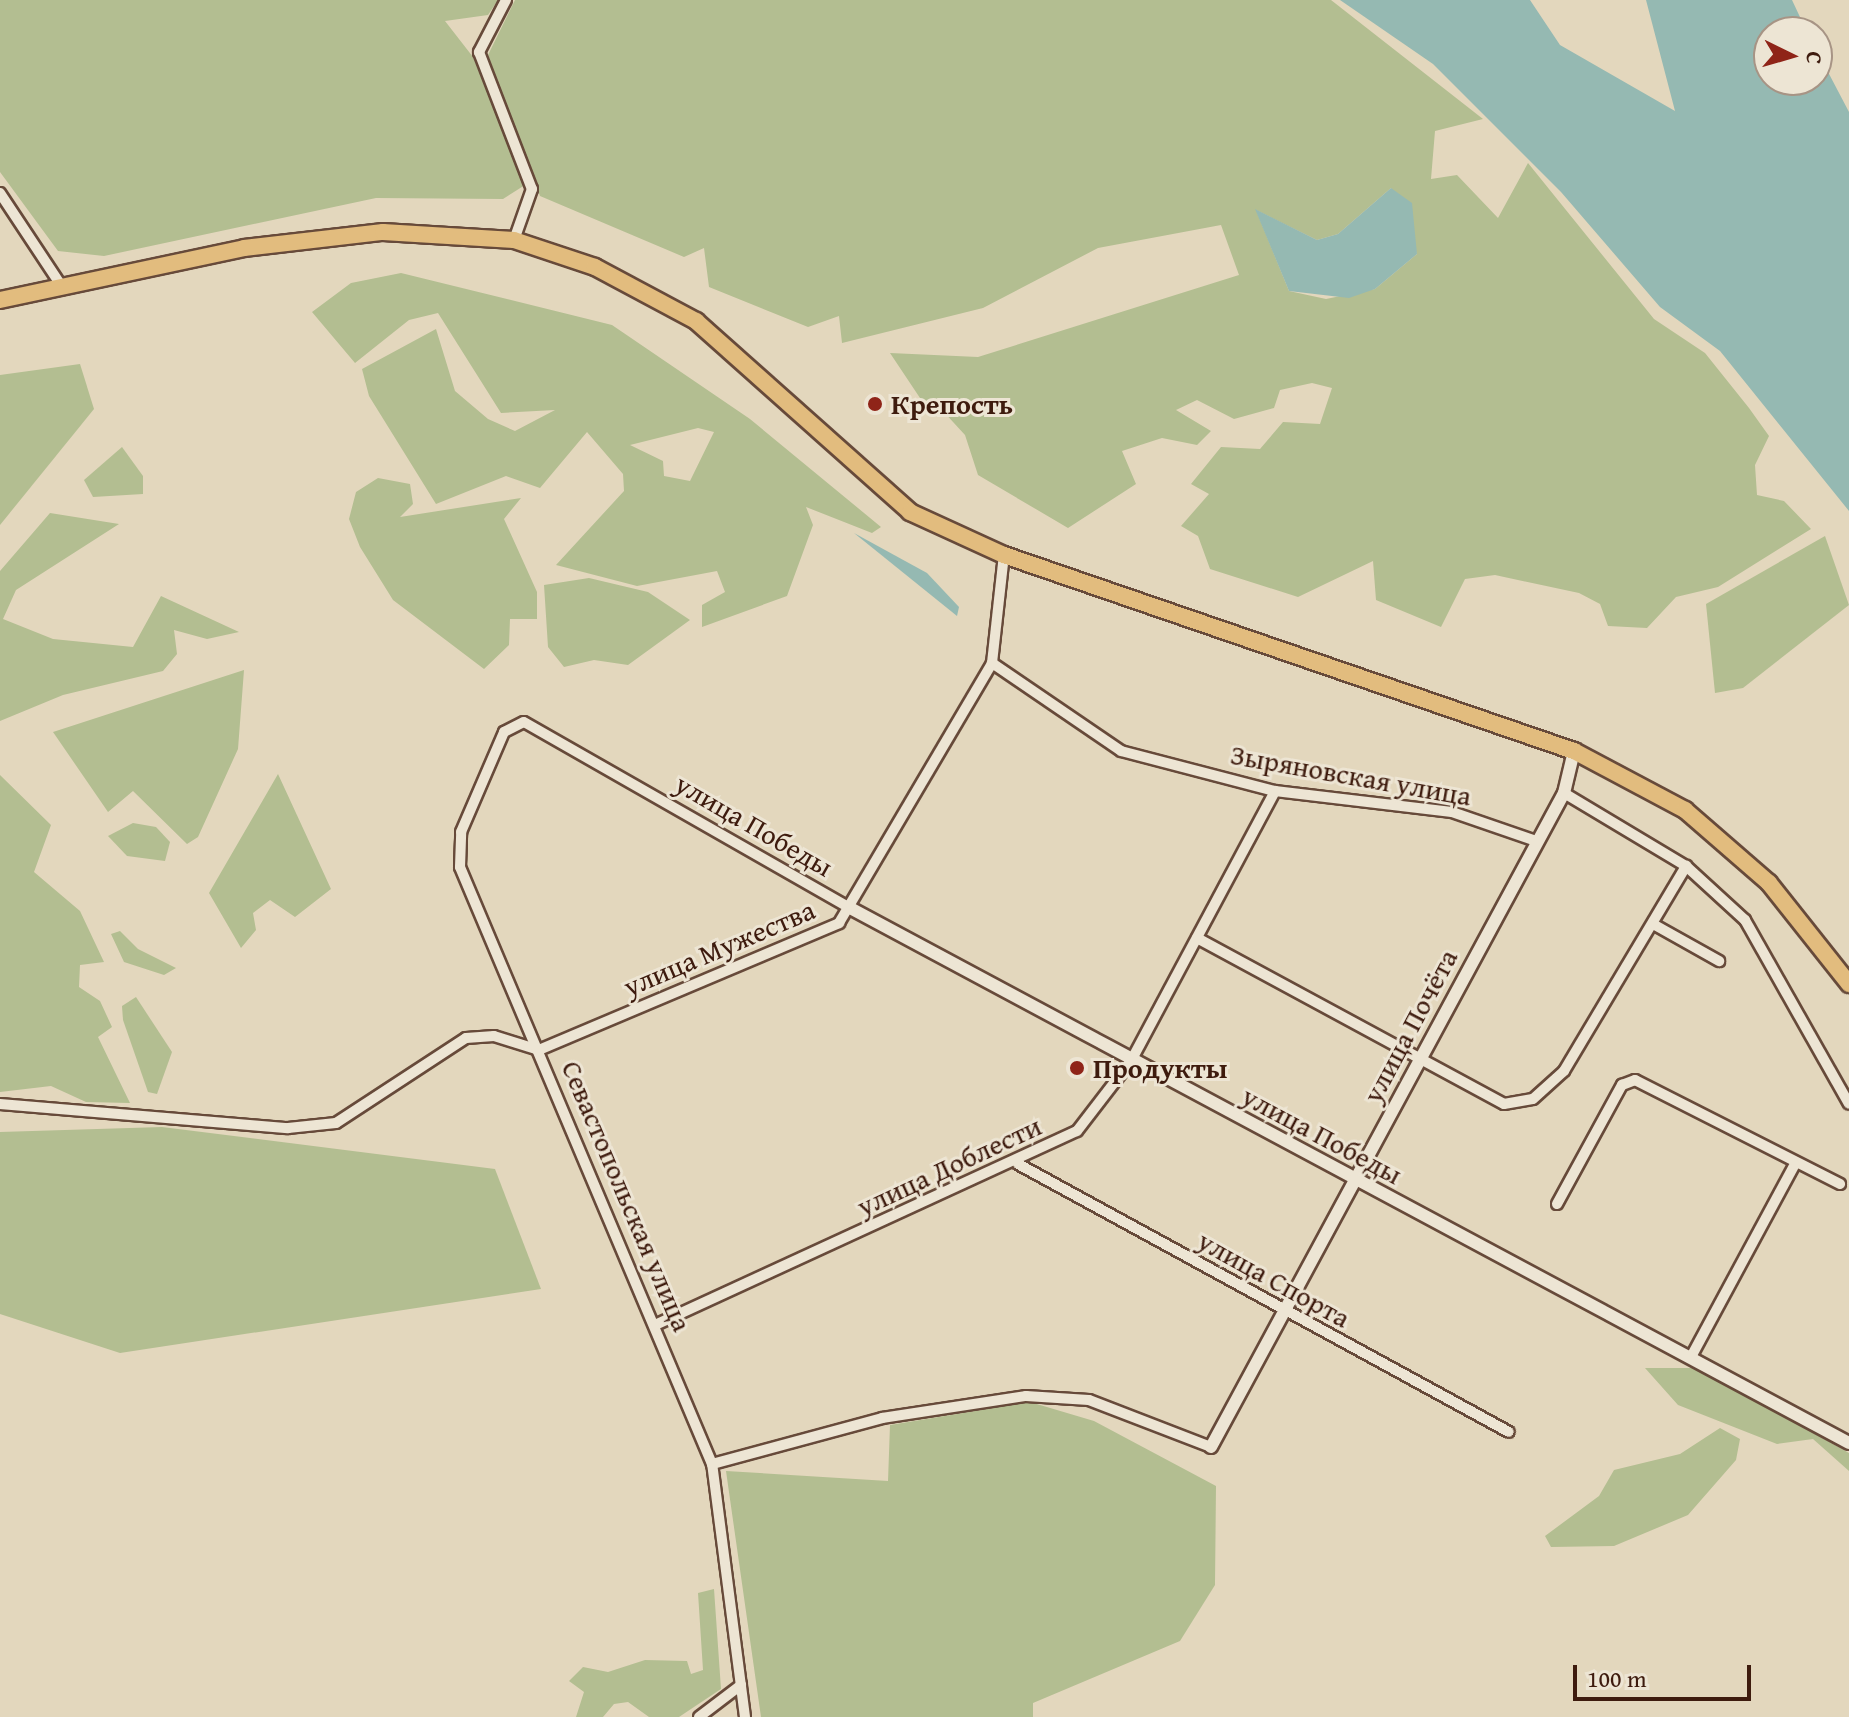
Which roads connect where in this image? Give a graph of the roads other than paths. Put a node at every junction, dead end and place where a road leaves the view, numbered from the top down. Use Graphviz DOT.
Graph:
graph roads {
  1 [pos="506,0"];
  2 [pos="0,193"];
  3 [pos="514,240"];
  4 [pos="61,285"];
  5 [pos="0,300"];
  6 [pos="1004,555"];
  7 [pos="992,663"];
  8 [pos="524,722"];
  9 [pos="1574,751"];
  10 [pos="1275,791"];
  11 [pos="1564,793"];
  12 [pos="1536,841"];
  13 [pos="1686,866"];
  14 [pos="852,909"];
  15 [pos="1653,924"];
  16 [pos="1197,938"];
  17 [pos="1719,961"];
  18 [pos="1849,984"];
  19 [pos="539,1050"];
  20 [pos="1131,1061"];
  21 [pos="1418,1061"];
  22 [pos="0,1104"];
  23 [pos="1849,1104"];
  24 [pos="1018,1164"];
  25 [pos="1795,1164"];
  26 [pos="1354,1179"];
  27 [pos="1840,1184"];
  28 [pos="1557,1204"];
  29 [pos="1283,1312"];
  30 [pos="655,1325"];
  31 [pos="1691,1357"];
  32 [pos="1509,1432"];
  33 [pos="1849,1443"];
  34 [pos="1211,1447"];
  35 [pos="712,1464"];
  36 [pos="741,1685"];
  37 [pos="699,1717"];
  38 [pos="745,1717"];
  1 -- 3 [label="street"];
  2 -- 4 [label="street"];
  3 -- 4 [label="main road"];
  3 -- 6 [label="main road"];
  4 -- 5 [label="main road"];
  6 -- 7 [label="street, улица Мужества"];
  6 -- 9 [label="main road"];
  7 -- 10 [label="street, Зыряновская улица"];
  7 -- 14 [label="street, улица Мужества"];
  8 -- 14 [label="street, улица Победы"];
  8 -- 19 [label="street, Севастопольская улица"];
  9 -- 11 [label="street, улица Почёта"];
  9 -- 18 [label="main road"];
  10 -- 12 [label="street, Зыряновская улица"];
  10 -- 16 [label="street, улица Доблести"];
  11 -- 12 [label="street, улица Почёта"];
  11 -- 13 [label="street"];
  12 -- 21 [label="street, улица Почёта"];
  13 -- 15 [label="street"];
  13 -- 23 [label="street"];
  14 -- 19 [label="street, улица Мужества"];
  14 -- 20 [label="street, улица Победы"];
  15 -- 17 [label="street"];
  15 -- 21 [label="street"];
  16 -- 20 [label="street, улица Доблести"];
  16 -- 21 [label="street"];
  19 -- 22 [label="street"];
  19 -- 30 [label="street, Севастопольская улица"];
  20 -- 24 [label="street, улица Доблести"];
  20 -- 26 [label="street, улица Победы"];
  21 -- 26 [label="street, улица Почёта"];
  24 -- 29 [label="street, улица Спорта"];
  24 -- 30 [label="street, улица Доблести"];
  25 -- 27 [label="street"];
  25 -- 28 [label="street"];
  25 -- 31 [label="street"];
  26 -- 29 [label="street, улица Почёта"];
  26 -- 31 [label="street, улица Победы"];
  29 -- 32 [label="street, улица Спорта"];
  29 -- 34 [label="street, улица Почёта"];
  30 -- 35 [label="street, Севастопольская улица"];
  31 -- 33 [label="street, улица Победы"];
  34 -- 35 [label="street"];
  35 -- 36 [label="street, Севастопольская улица"];
  36 -- 37 [label="street"];
  36 -- 38 [label="street, Севастопольская улица"];
}
